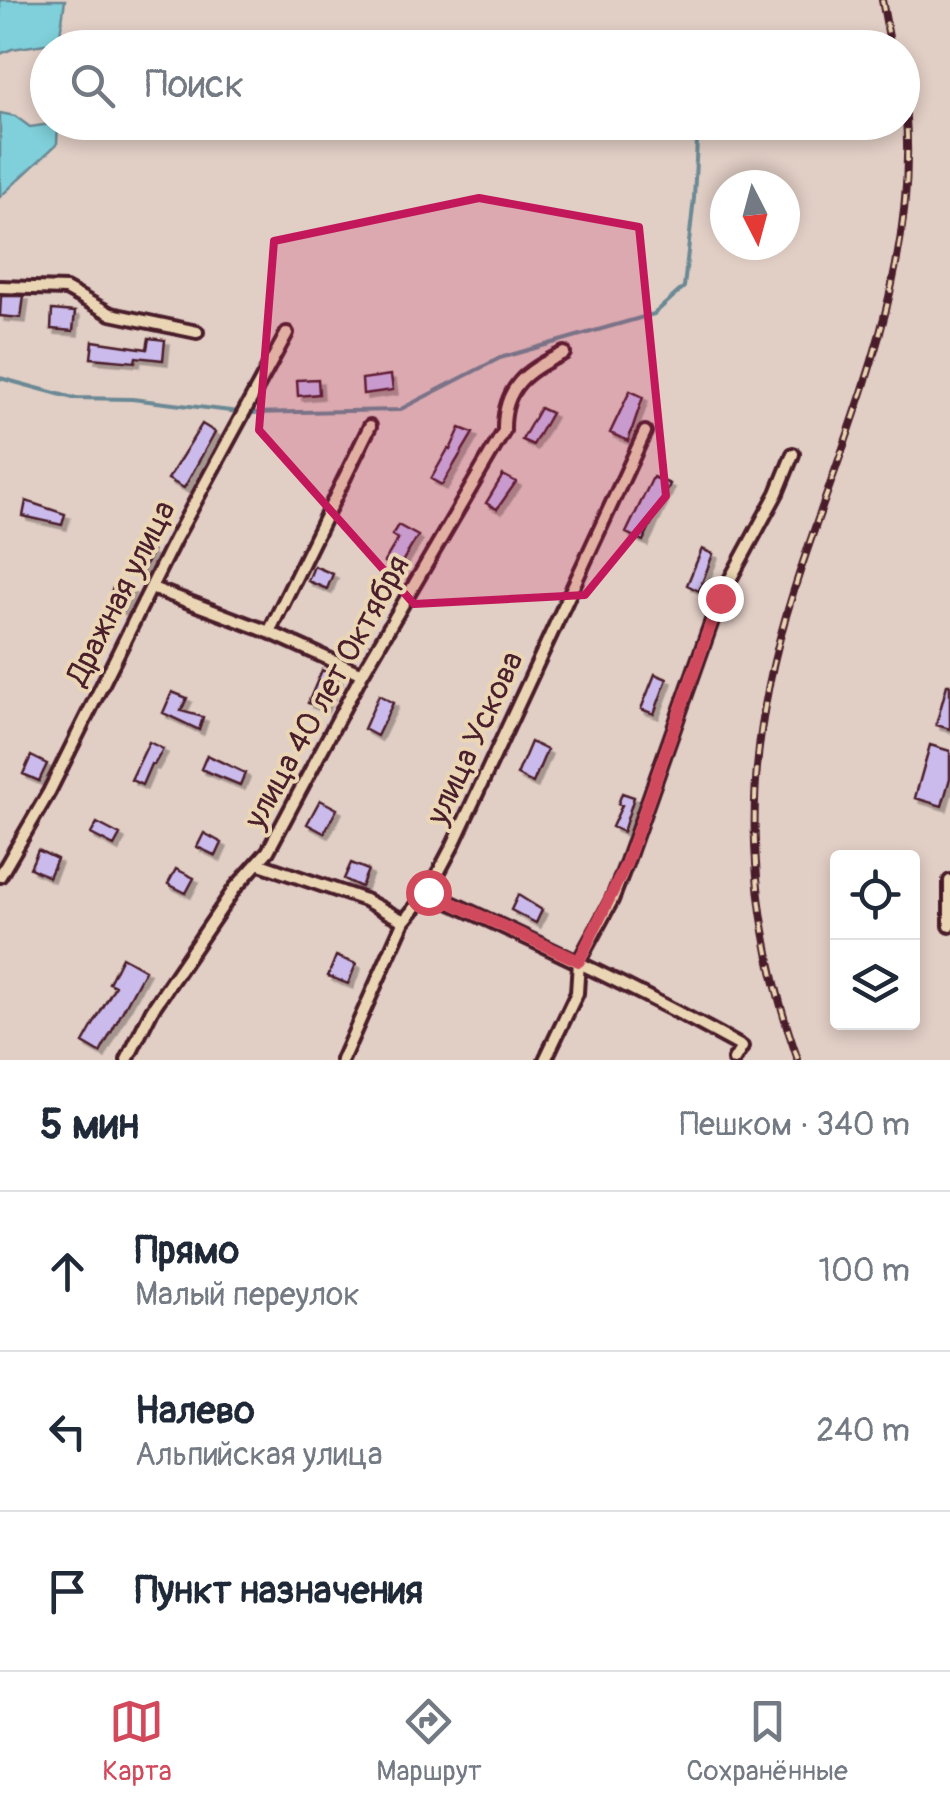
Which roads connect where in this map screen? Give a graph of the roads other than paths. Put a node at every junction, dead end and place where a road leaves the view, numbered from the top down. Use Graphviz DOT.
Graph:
graph roads {
  1 [pos="0,287"];
  2 [pos="197,332"];
  3 [pos="287,334"];
  4 [pos="564,353"];
  5 [pos="370,426"];
  6 [pos="645,432"];
  7 [pos="793,454"];
  8 [pos="152,588"];
  9 [pos="269,632"];
  10 [pos="362,674"];
  11 [pos="257,863"];
  12 [pos="0,876"];
  13 [pos="950,881"];
  14 [pos="428,892"];
  15 [pos="404,920"];
  16 [pos="950,926"];
  17 [pos="579,961"];
  18 [pos="127,1060"];
  19 [pos="342,1060"];
  20 [pos="545,1060"];
  21 [pos="734,1060"];
  1 -- 2 [label="street"];
  3 -- 8 [label="street, Дражная улица"];
  4 -- 10 [label="street, улица 40 лет Октября"];
  5 -- 9 [label="street"];
  6 -- 14 [label="street, улица Ускова"];
  7 -- 17 [label="street"];
  8 -- 9 [label="street"];
  8 -- 12 [label="street, Дражная улица"];
  9 -- 10 [label="street"];
  10 -- 11 [label="street, улица 40 лет Октября"];
  11 -- 15 [label="street"];
  11 -- 18 [label="street, улица 40 лет Октября"];
  13 -- 16 [label="street"];
  14 -- 15 [label="street, улица Ускова"];
  14 -- 17 [label="street"];
  15 -- 19 [label="street, улица Ускова"];
  17 -- 20 [label="street"];
  17 -- 21 [label="street"];
}
